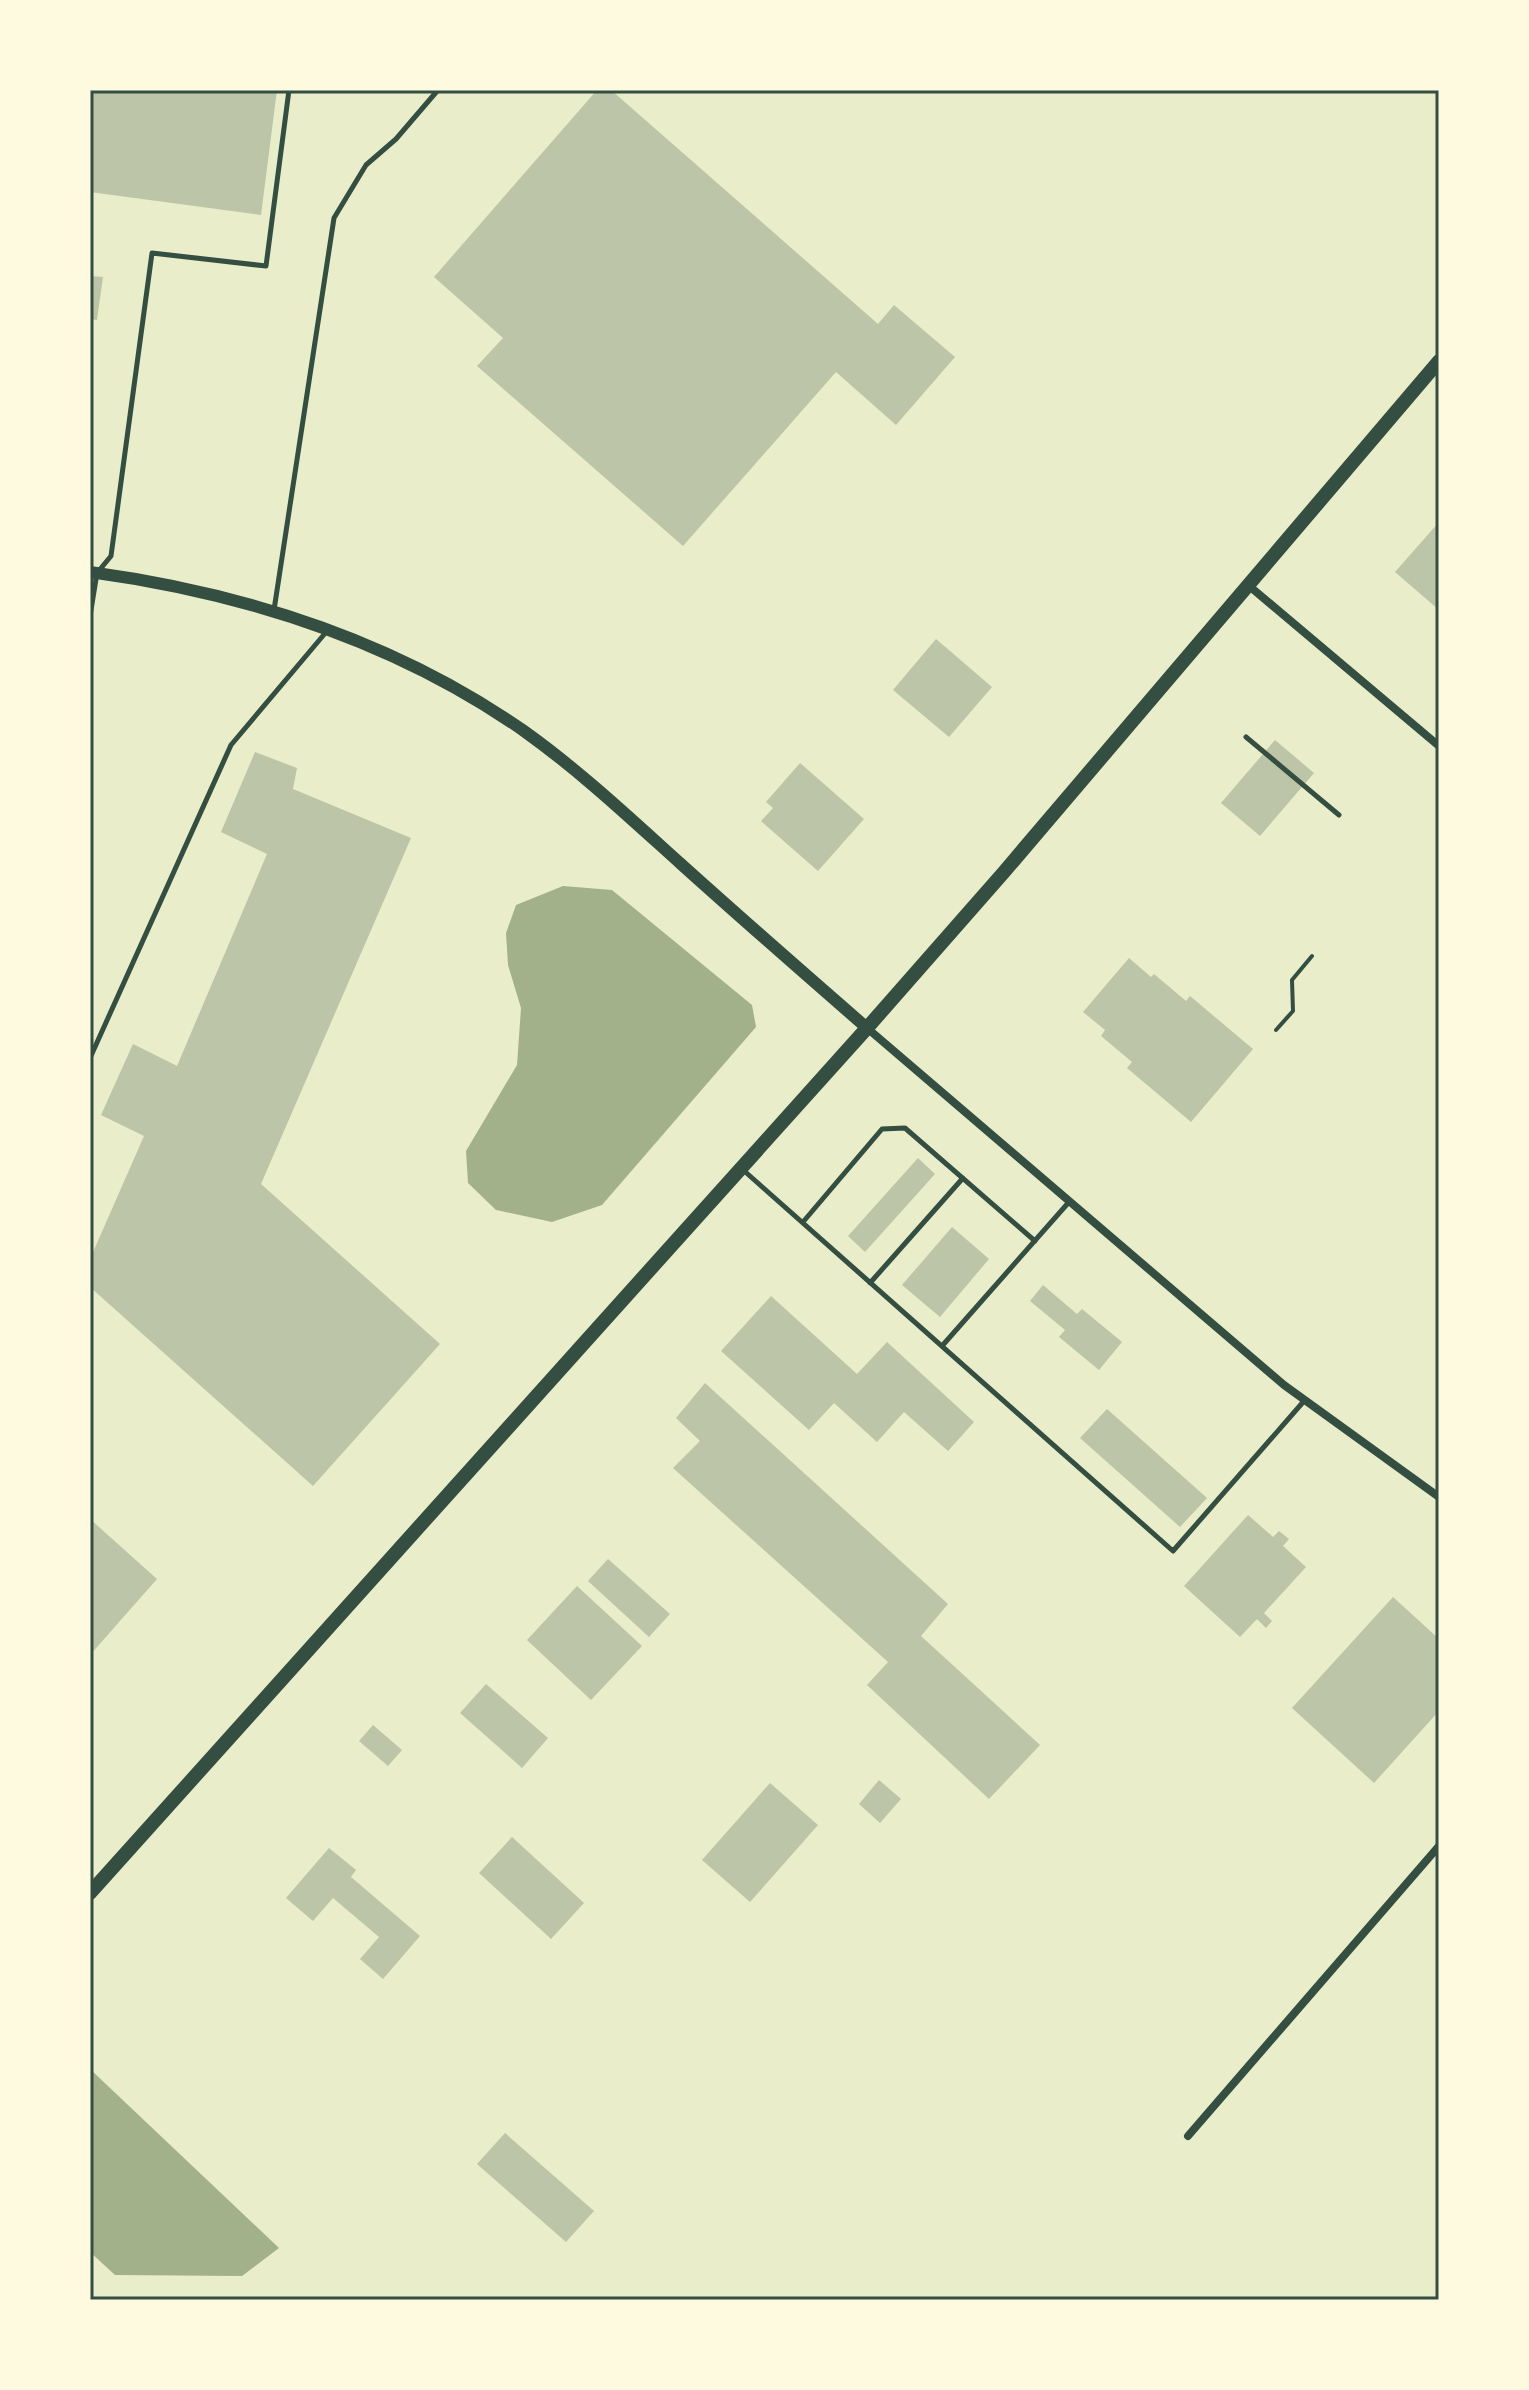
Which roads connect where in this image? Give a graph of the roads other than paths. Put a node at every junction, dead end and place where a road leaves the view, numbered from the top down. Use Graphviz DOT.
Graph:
graph roads {
  1 [pos="289,90"];
  2 [pos="438,90"];
  3 [pos="1439,361"];
  4 [pos="94,572"];
  5 [pos="1248,585"];
  6 [pos="274,611"];
  7 [pos="90,616"];
  8 [pos="328,630"];
  9 [pos="1246,737"];
  10 [pos="1439,746"];
  11 [pos="1339,815"];
  12 [pos="867,1028"];
  13 [pos="90,1058"];
  14 [pos="742,1169"];
  15 [pos="963,1178"];
  16 [pos="1070,1201"];
  17 [pos="803,1222"];
  18 [pos="1035,1241"];
  19 [pos="870,1283"];
  20 [pos="942,1346"];
  21 [pos="1304,1401"];
  22 [pos="1439,1497"];
  23 [pos="1439,1846"];
  24 [pos="90,1893"];
  25 [pos="1188,2136"];
  1 -- 4 [label="lane"];
  2 -- 6 [label="lane"];
  3 -- 5 [label="main road"];
  4 -- 6 [label="street"];
  4 -- 7 [label="lane"];
  5 -- 10 [label="street"];
  5 -- 12 [label="main road"];
  6 -- 8 [label="street"];
  8 -- 12 [label="street"];
  8 -- 13 [label="lane"];
  9 -- 11 [label="lane"];
  12 -- 14 [label="main road"];
  12 -- 16 [label="street"];
  14 -- 17 [label="lane"];
  14 -- 24 [label="main road"];
  15 -- 17 [label="lane"];
  15 -- 18 [label="lane"];
  15 -- 19 [label="lane"];
  16 -- 18 [label="lane"];
  16 -- 21 [label="street"];
  17 -- 19 [label="lane"];
  18 -- 20 [label="lane"];
  19 -- 20 [label="lane"];
  20 -- 21 [label="lane"];
  21 -- 22 [label="street"];
  23 -- 25 [label="street"];
}
